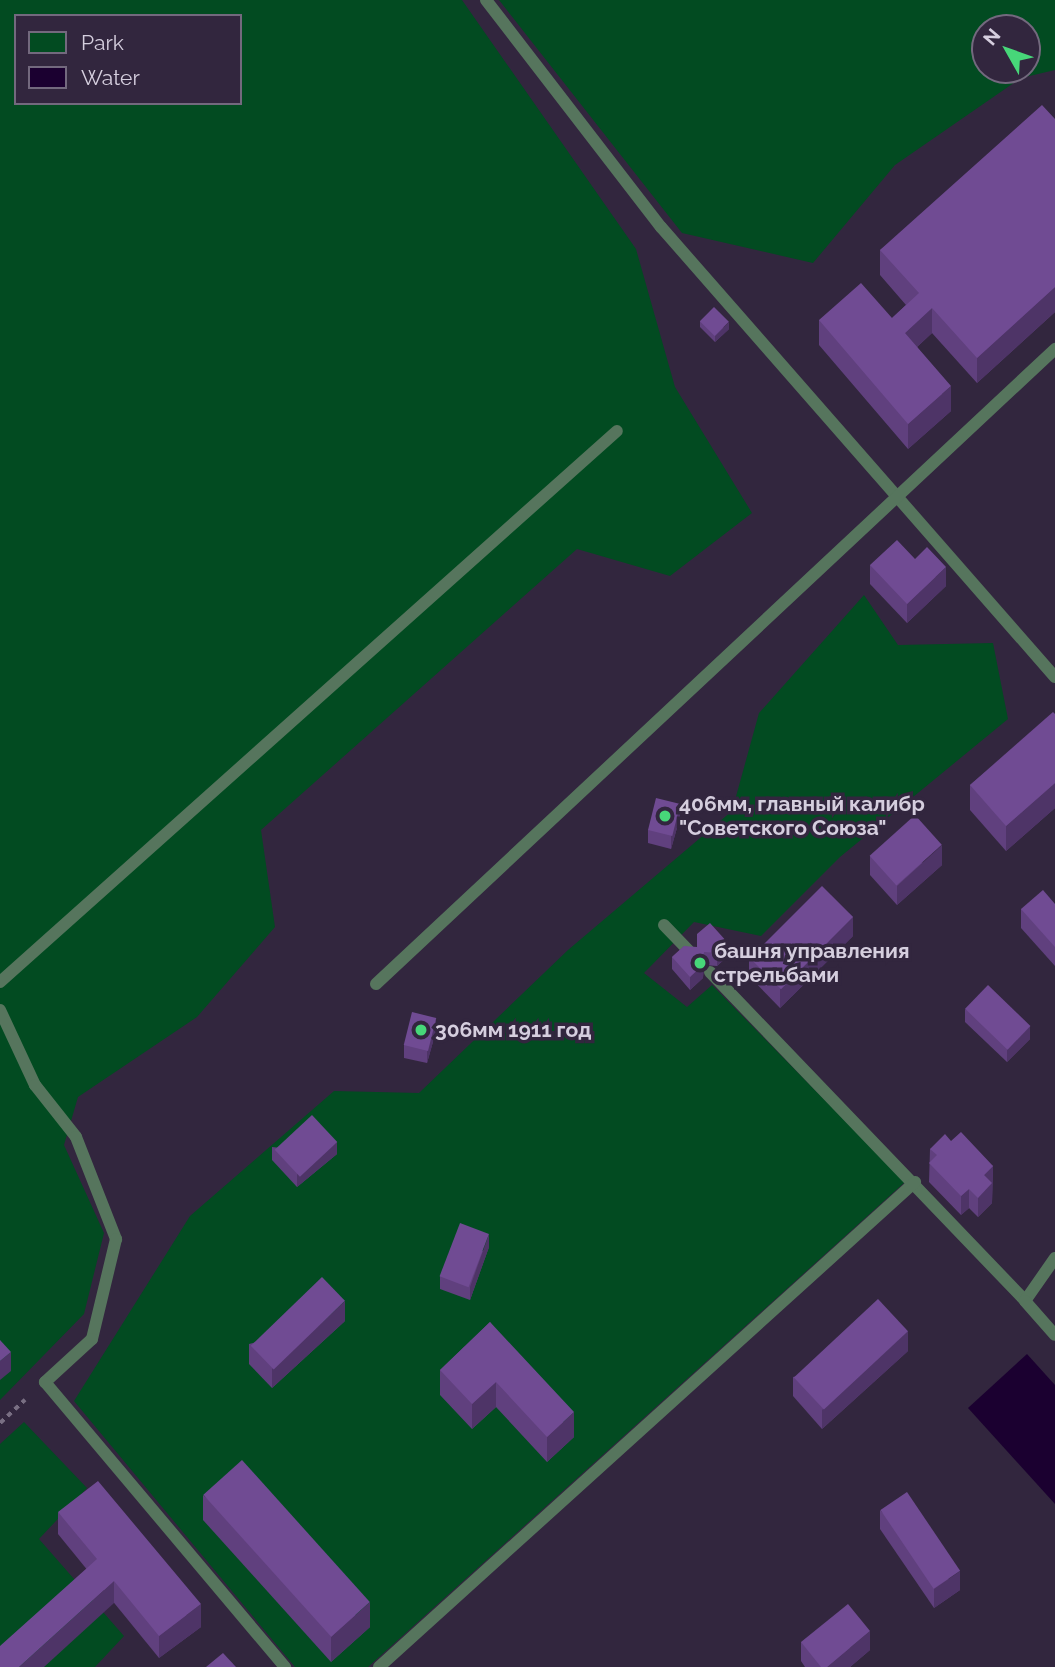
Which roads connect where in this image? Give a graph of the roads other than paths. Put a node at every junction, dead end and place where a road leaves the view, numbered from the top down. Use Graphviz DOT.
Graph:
graph roads {
  1 [pos="486,0"];
  2 [pos="1055,349"];
  3 [pos="617,431"];
  4 [pos="892,496"];
  5 [pos="1055,677"];
  6 [pos="664,926"];
  7 [pos="691,953"];
  8 [pos="710,972"];
  9 [pos="0,982"];
  10 [pos="376,984"];
  11 [pos="0,1010"];
  12 [pos="915,1182"];
  13 [pos="1055,1258"];
  14 [pos="1025,1301"];
  15 [pos="1055,1335"];
  16 [pos="285,1667"];
  17 [pos="379,1667"];
  1 -- 4 [label="lane"];
  2 -- 4 [label="lane"];
  3 -- 9 [label="lane"];
  4 -- 5 [label="lane"];
  4 -- 10 [label="lane"];
  6 -- 7 [label="lane"];
  8 -- 12 [label="lane"];
  11 -- 16 [label="lane"];
  12 -- 14 [label="lane"];
  12 -- 17 [label="lane"];
  13 -- 14 [label="lane"];
  14 -- 15 [label="lane"];
}
